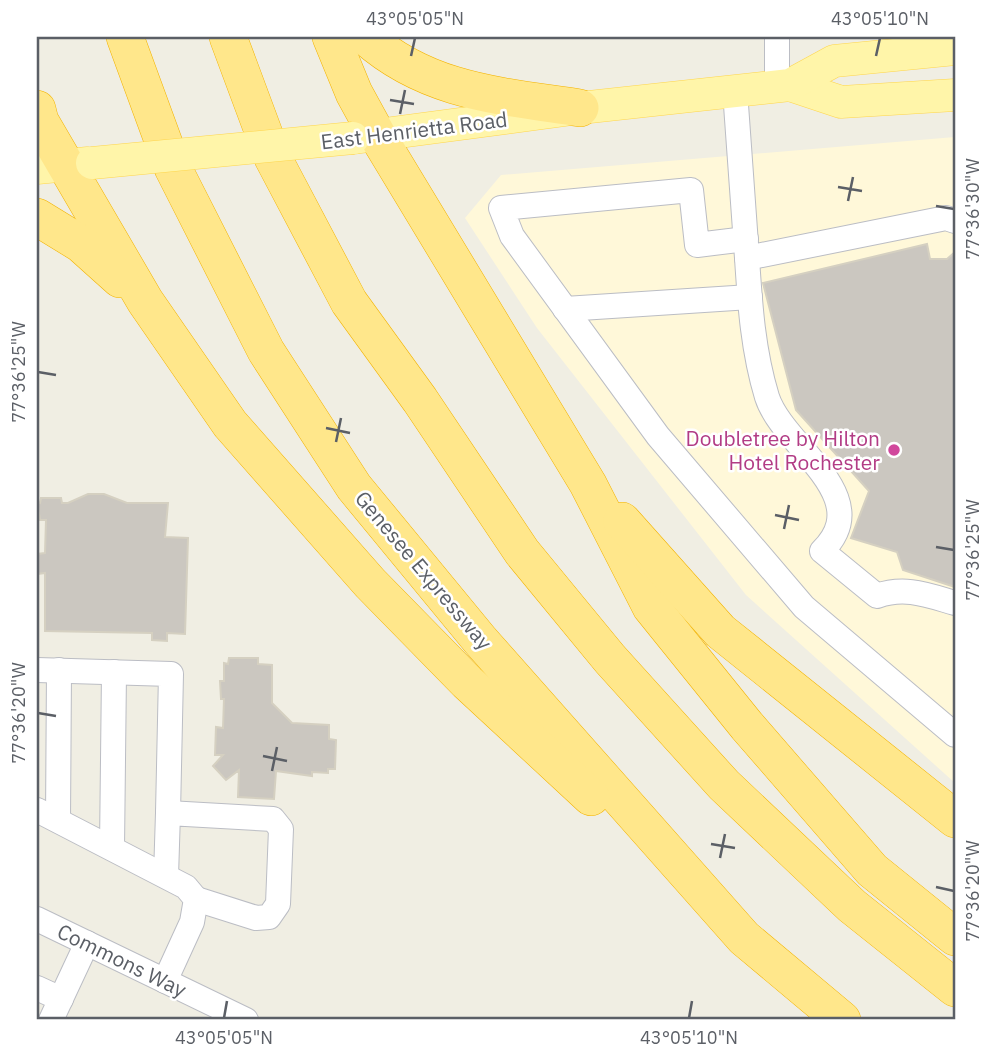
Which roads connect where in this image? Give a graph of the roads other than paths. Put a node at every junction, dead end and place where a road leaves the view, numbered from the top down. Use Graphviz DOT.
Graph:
graph roads {
  1 [pos="125,37"];
  2 [pos="228,37"];
  3 [pos="331,37"];
  4 [pos="366,37"];
  5 [pos="777,37"];
  6 [pos="955,50"];
  7 [pos="784,86"];
  8 [pos="736,91"];
  9 [pos="955,95"];
  10 [pos="580,108"];
  11 [pos="37,109"];
  12 [pos="365,137"];
  13 [pos="65,165"];
  14 [pos="37,217"];
  15 [pos="955,221"];
  16 [pos="746,249"];
  17 [pos="750,297"];
  18 [pos="145,301"];
  19 [pos="565,309"];
  20 [pos="588,484"];
  21 [pos="955,603"];
  22 [pos="48,670"];
  23 [pos="114,672"];
  24 [pos="955,735"];
  25 [pos="168,813"];
  26 [pos="47,815"];
  27 [pos="955,820"];
  28 [pos="112,848"];
  29 [pos="166,876"];
  30 [pos="196,899"];
  31 [pos="37,919"];
  32 [pos="955,937"];
  33 [pos="744,938"];
  34 [pos="87,943"];
  35 [pos="165,981"];
  36 [pos="37,988"];
  37 [pos="955,988"];
  38 [pos="56,1009"];
  39 [pos="246,1020"];
  40 [pos="842,1020"];
  1 -- 33 [label="highway, Genesee Expressway"];
  2 -- 37 [label="highway"];
  3 -- 12 [label="highway"];
  4 -- 10 [label="highway"];
  5 -- 7 [label="street"];
  6 -- 7 [label="main road, East Henrietta Road"];
  7 -- 8 [label="main road, East Henrietta Road"];
  7 -- 9 [label="main road, East Henrietta Road"];
  8 -- 10 [label="main road, East Henrietta Road"];
  8 -- 16 [label="street"];
  10 -- 12 [label="main road, East Henrietta Road"];
  11 -- 13 [label="highway"];
  12 -- 13 [label="main road, East Henrietta Road, bridge"];
  12 -- 20 [label="highway"];
  13 -- 18 [label="highway"];
  14 -- 18 [label="highway"];
  15 -- 16 [label="street"];
  16 -- 17 [label="street"];
  16 -- 19 [label="street"];
  17 -- 19 [label="street"];
  17 -- 21 [label="street"];
  18 -- 33 [label="highway"];
  19 -- 24 [label="street"];
  20 -- 27 [label="highway"];
  20 -- 32 [label="highway"];
  22 -- 23 [label="street"];
  22 -- 26 [label="street"];
  23 -- 25 [label="street"];
  23 -- 28 [label="street"];
  25 -- 29 [label="street"];
  25 -- 30 [label="street"];
  26 -- 28 [label="street"];
  28 -- 29 [label="street"];
  29 -- 30 [label="street"];
  30 -- 35 [label="street"];
  31 -- 34 [label="street, Commons Way"];
  33 -- 40 [label="highway, Genesee Expressway"];
  34 -- 35 [label="street, Commons Way"];
  34 -- 38 [label="street"];
  35 -- 39 [label="street, Commons Way"];
  36 -- 38 [label="street"];
}
